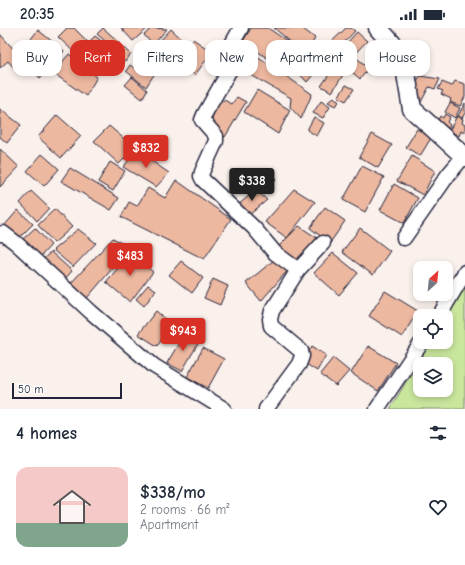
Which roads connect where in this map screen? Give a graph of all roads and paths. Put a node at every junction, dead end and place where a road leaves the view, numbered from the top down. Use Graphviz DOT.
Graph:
graph roads {
  1 [pos="241,28"];
  2 [pos="378,28"];
  3 [pos="464,156"];
  4 [pos="0,234"];
  5 [pos="404,238"];
  6 [pos="323,243"];
  7 [pos="298,270"];
  8 [pos="465,272"];
  9 [pos="443,309"];
  10 [pos="417,349"];
  11 [pos="224,409"];
  12 [pos="266,409"];
  13 [pos="377,409"];
  1 -- 7 [label="street"];
  2 -- 3 [label="street"];
  3 -- 5 [label="street"];
  4 -- 11 [label="street"];
  6 -- 7 [label="street"];
  7 -- 12 [label="street"];
  8 -- 9 [label="street"];
  10 -- 13 [label="street"];
}
